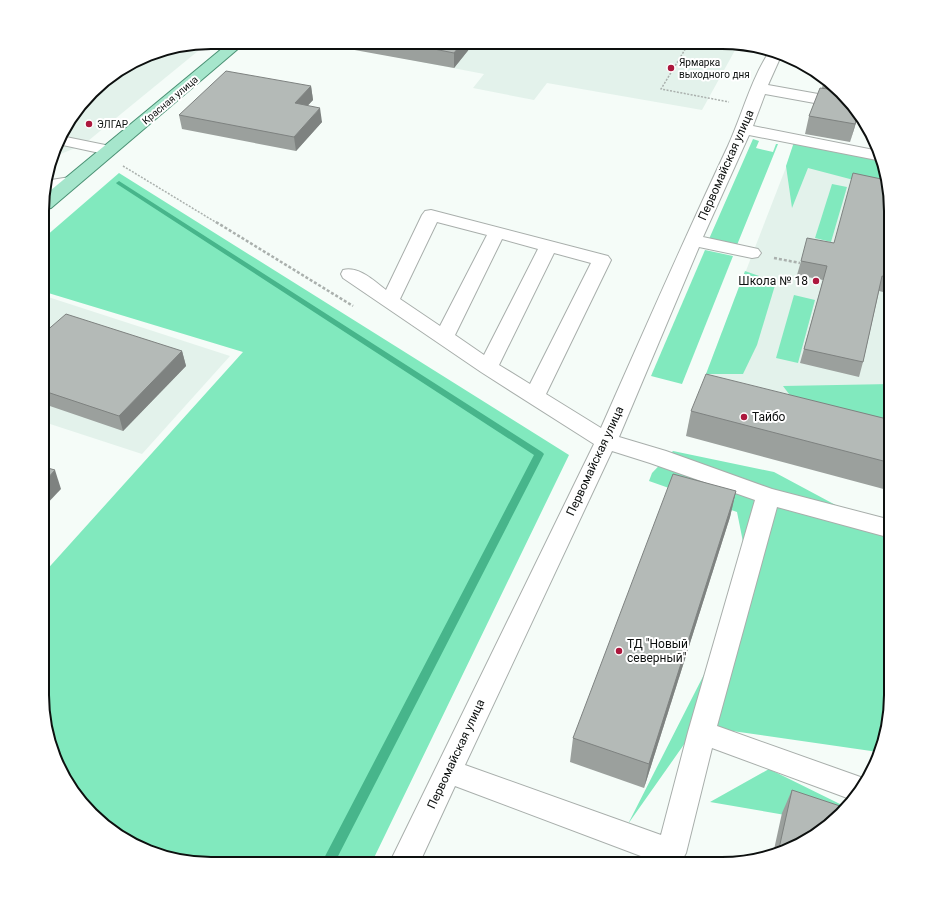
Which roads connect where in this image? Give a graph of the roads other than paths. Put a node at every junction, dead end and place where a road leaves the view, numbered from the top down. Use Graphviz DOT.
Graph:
graph roads {
  1 [pos="231,49"];
  2 [pos="773,58"];
  3 [pos="756,97"];
  4 [pos="844,104"];
  5 [pos="744,129"];
  6 [pos="65,141"];
  7 [pos="109,150"];
  8 [pos="874,155"];
  9 [pos="70,182"];
  10 [pos="51,185"];
  11 [pos="49,200"];
  12 [pos="497,232"];
  13 [pos="693,240"];
  14 [pos="548,246"];
  15 [pos="752,253"];
  16 [pos="350,274"];
  17 [pos="390,301"];
  18 [pos="444,337"];
  19 [pos="488,367"];
  20 [pos="534,397"];
  21 [pos="606,441"];
  22 [pos="768,496"];
  23 [pos="884,527"];
  24 [pos="702,732"];
  25 [pos="448,771"];
  26 [pos="855,788"];
  27 [pos="407,857"];
  28 [pos="669,857"];
  29 [pos="672,857"];
  1 -- 7 [label="main road, Красная улица"];
  2 -- 3 [label="street, Первомайская улица"];
  3 -- 4 [label="street"];
  3 -- 5 [label="street, Первомайская улица"];
  5 -- 8 [label="street"];
  5 -- 13 [label="street, Первомайская улица"];
  6 -- 7 [label="street"];
  7 -- 9 [label="main road, Красная улица"];
  9 -- 10 [label="street"];
  9 -- 11 [label="main road, Красная улица"];
  12 -- 14 [label="street"];
  12 -- 17 [label="street"];
  12 -- 18 [label="street"];
  13 -- 15 [label="street"];
  13 -- 21 [label="street, Первомайская улица"];
  14 -- 19 [label="street"];
  14 -- 20 [label="street"];
  16 -- 17 [label="street"];
  17 -- 18 [label="street"];
  18 -- 19 [label="street"];
  19 -- 20 [label="street"];
  20 -- 21 [label="street"];
  21 -- 22 [label="street"];
  21 -- 25 [label="street, Первомайская улица"];
  22 -- 23 [label="street"];
  22 -- 24 [label="street"];
  24 -- 26 [label="street"];
  24 -- 29 [label="street"];
  25 -- 27 [label="street, Первомайская улица"];
  25 -- 28 [label="street"];
}
